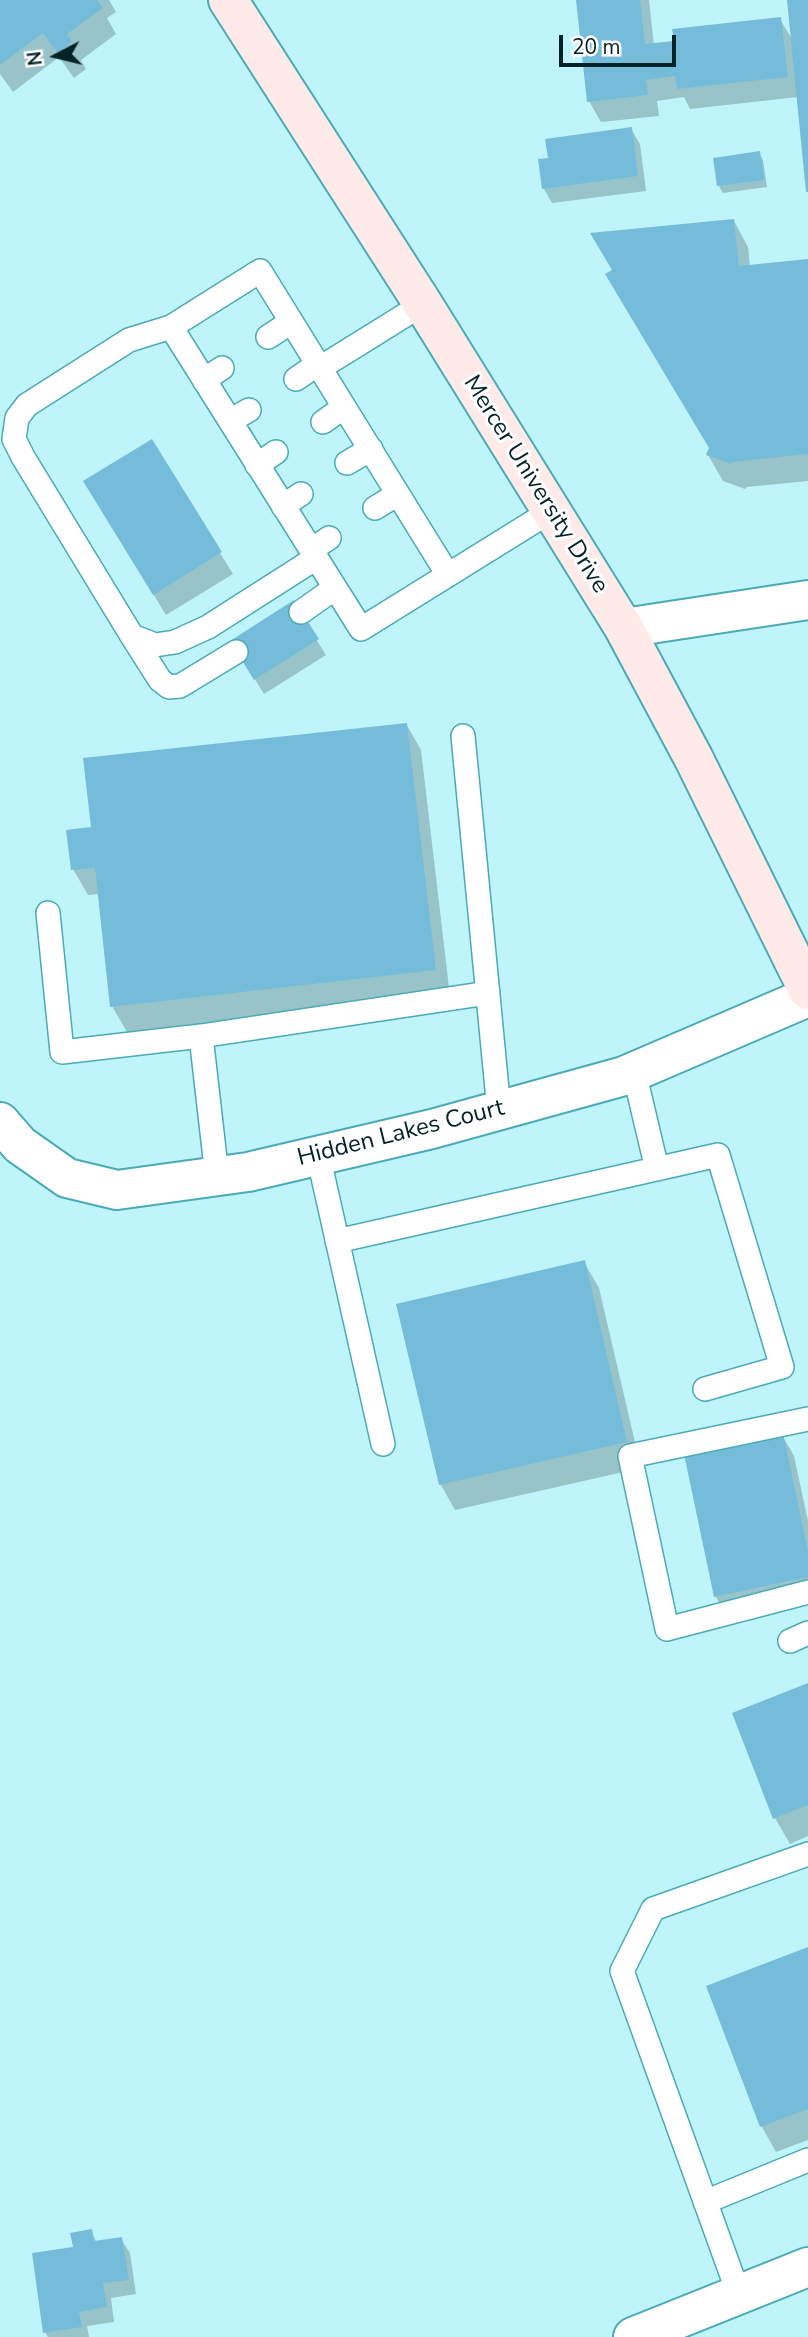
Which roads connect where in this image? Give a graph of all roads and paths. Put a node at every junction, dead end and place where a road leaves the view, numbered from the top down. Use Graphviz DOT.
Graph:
graph roads {
  1 [pos="228,0"];
  2 [pos="424,304"];
  3 [pos="291,322"];
  4 [pos="171,327"];
  5 [pos="268,337"];
  6 [pos="319,366"];
  7 [pos="296,379"];
  8 [pos="344,407"];
  9 [pos="323,422"];
  10 [pos="370,449"];
  11 [pos="347,463"];
  12 [pos="398,494"];
  13 [pos="374,508"];
  14 [pos="551,511"];
  15 [pos="319,548"];
  16 [pos="448,575"];
  17 [pos="335,588"];
  18 [pos="808,600"];
  19 [pos="301,612"];
  20 [pos="624,628"];
  21 [pos="132,636"];
  22 [pos="236,652"];
  23 [pos="463,736"];
  24 [pos="48,913"];
  25 [pos="808,990"];
  26 [pos="488,993"];
  27 [pos="808,997"];
  28 [pos="201,1036"];
  29 [pos="634,1072"];
  30 [pos="499,1110"];
  31 [pos="0,1122"];
  32 [pos="318,1155"];
  33 [pos="657,1169"];
  34 [pos="217,1176"];
  35 [pos="337,1241"];
  36 [pos="705,1389"];
  37 [pos="808,1419"];
  38 [pos="383,1444"];
  39 [pos="808,1592"];
  40 [pos="808,1854"];
  41 [pos="808,2160"];
  42 [pos="705,2202"];
  43 [pos="808,2267"];
  44 [pos="738,2295"];
  45 [pos="633,2337"];
  1 -- 2 [label="main road, Mercer University Drive"];
  2 -- 6 [label="lane"];
  2 -- 14 [label="main road, Mercer University Drive"];
  3 -- 4 [label="lane"];
  3 -- 5 [label="lane"];
  3 -- 6 [label="lane"];
  4 -- 15 [label="lane"];
  4 -- 21 [label="lane"];
  6 -- 7 [label="lane"];
  6 -- 8 [label="lane"];
  8 -- 9 [label="lane"];
  8 -- 10 [label="lane"];
  10 -- 11 [label="lane"];
  10 -- 12 [label="lane"];
  12 -- 13 [label="lane"];
  12 -- 16 [label="lane"];
  14 -- 16 [label="lane"];
  14 -- 20 [label="main road, Mercer University Drive"];
  15 -- 17 [label="lane"];
  15 -- 21 [label="lane"];
  16 -- 17 [label="lane"];
  17 -- 19 [label="lane"];
  18 -- 20 [label="street"];
  20 -- 25 [label="main road, Mercer University Drive"];
  21 -- 22 [label="lane"];
  23 -- 26 [label="lane"];
  24 -- 28 [label="lane"];
  26 -- 28 [label="lane"];
  26 -- 30 [label="lane"];
  27 -- 29 [label="street, Hidden Lakes Court"];
  28 -- 34 [label="lane"];
  29 -- 30 [label="street, Hidden Lakes Court"];
  29 -- 33 [label="lane"];
  30 -- 32 [label="street, Hidden Lakes Court"];
  31 -- 34 [label="street, Hidden Lakes Court"];
  32 -- 34 [label="street, Hidden Lakes Court"];
  32 -- 35 [label="lane"];
  33 -- 35 [label="lane"];
  33 -- 36 [label="lane"];
  35 -- 38 [label="lane"];
  37 -- 39 [label="lane"];
  40 -- 42 [label="lane"];
  41 -- 42 [label="lane"];
  42 -- 44 [label="lane"];
  43 -- 44 [label="street"];
  44 -- 45 [label="street"];
}
